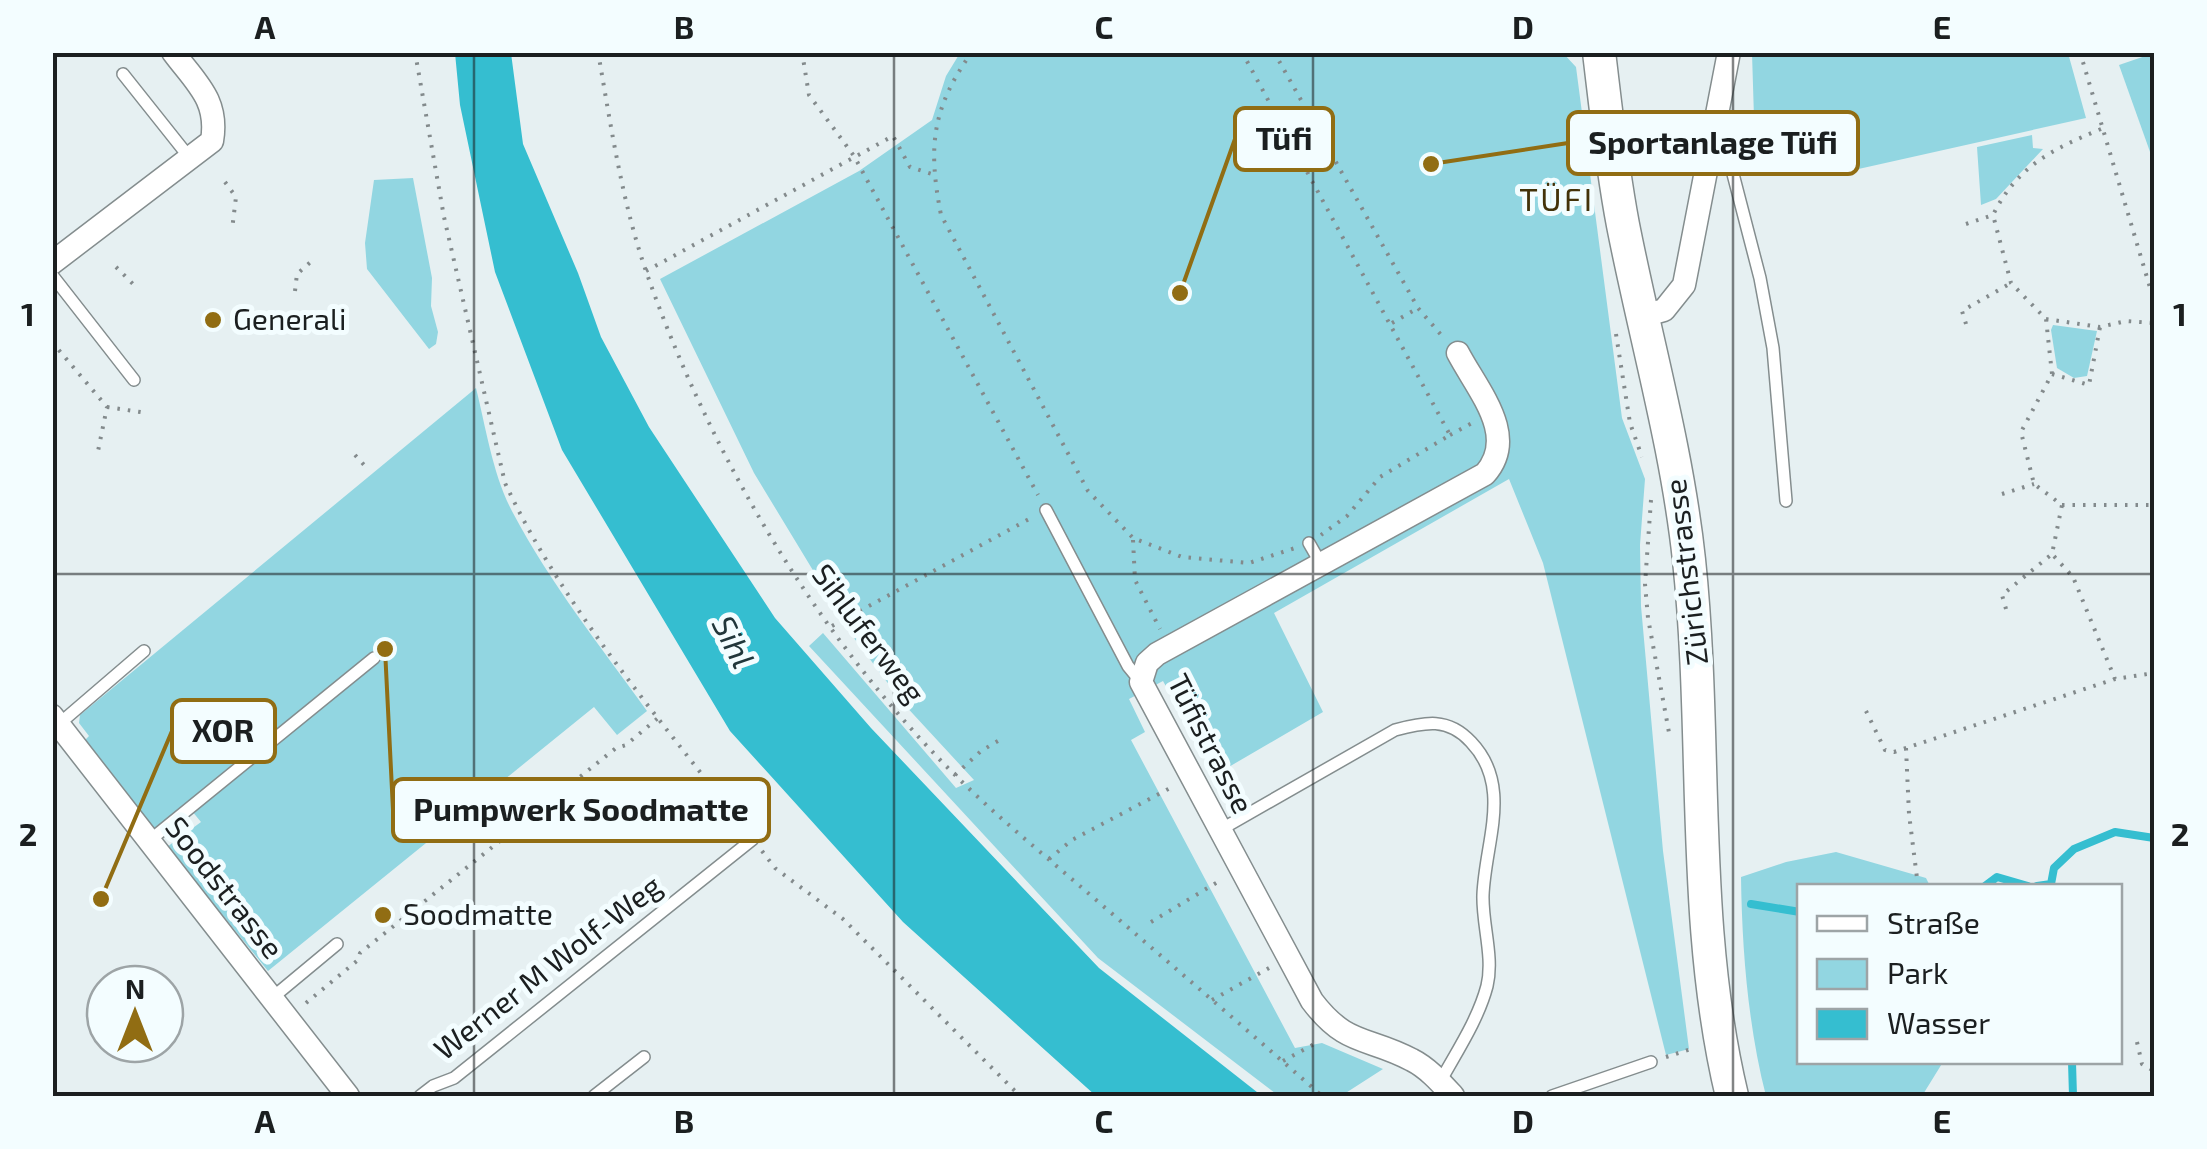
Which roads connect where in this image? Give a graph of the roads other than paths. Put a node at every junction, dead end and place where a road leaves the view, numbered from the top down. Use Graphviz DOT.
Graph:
graph roads {
  1 [pos="173,52"];
  2 [pos="1599,52"];
  3 [pos="1729,52"];
  4 [pos="123,74"];
  5 [pos="1715,130"];
  6 [pos="190,157"];
  7 [pos="52,263"];
  8 [pos="52,275"];
  9 [pos="1628,318"];
  10 [pos="1458,353"];
  11 [pos="134,380"];
  12 [pos="1786,501"];
  13 [pos="1046,510"];
  14 [pos="144,651"];
  15 [pos="374,658"];
  16 [pos="1141,682"];
  17 [pos="56,720"];
  18 [pos="1220,830"];
  19 [pos="753,839"];
  20 [pos="149,841"];
  21 [pos="337,944"];
  22 [pos="272,998"];
  23 [pos="644,1057"];
  24 [pos="1651,1062"];
  25 [pos="1446,1089"];
  26 [pos="348,1096"];
  27 [pos="420,1096"];
  28 [pos="594,1096"];
  29 [pos="1552,1096"];
  30 [pos="1732,1096"];
  1 -- 6 [label="street"];
  2 -- 9 [label="main road, Zürichstrasse"];
  3 -- 5 [label="street"];
  4 -- 6 [label="lane"];
  5 -- 9 [label="street"];
  5 -- 12 [label="lane"];
  6 -- 7 [label="street"];
  8 -- 11 [label="lane"];
  9 -- 30 [label="main road, Zürichstrasse"];
  10 -- 16 [label="street, Tüfistrasse"];
  13 -- 16 [label="lane"];
  14 -- 17 [label="lane"];
  15 -- 20 [label="lane"];
  16 -- 18 [label="street, Tüfistrasse"];
  17 -- 20 [label="street, Soodstrasse"];
  18 -- 25 [label="street, Tüfistrasse"];
  18 -- 25 [label="lane"];
  19 -- 27 [label="lane, Werner M Wolf-Weg"];
  20 -- 22 [label="street, Soodstrasse"];
  21 -- 22 [label="lane"];
  22 -- 26 [label="street, Soodstrasse"];
  23 -- 28 [label="lane"];
  24 -- 29 [label="lane"];
}
